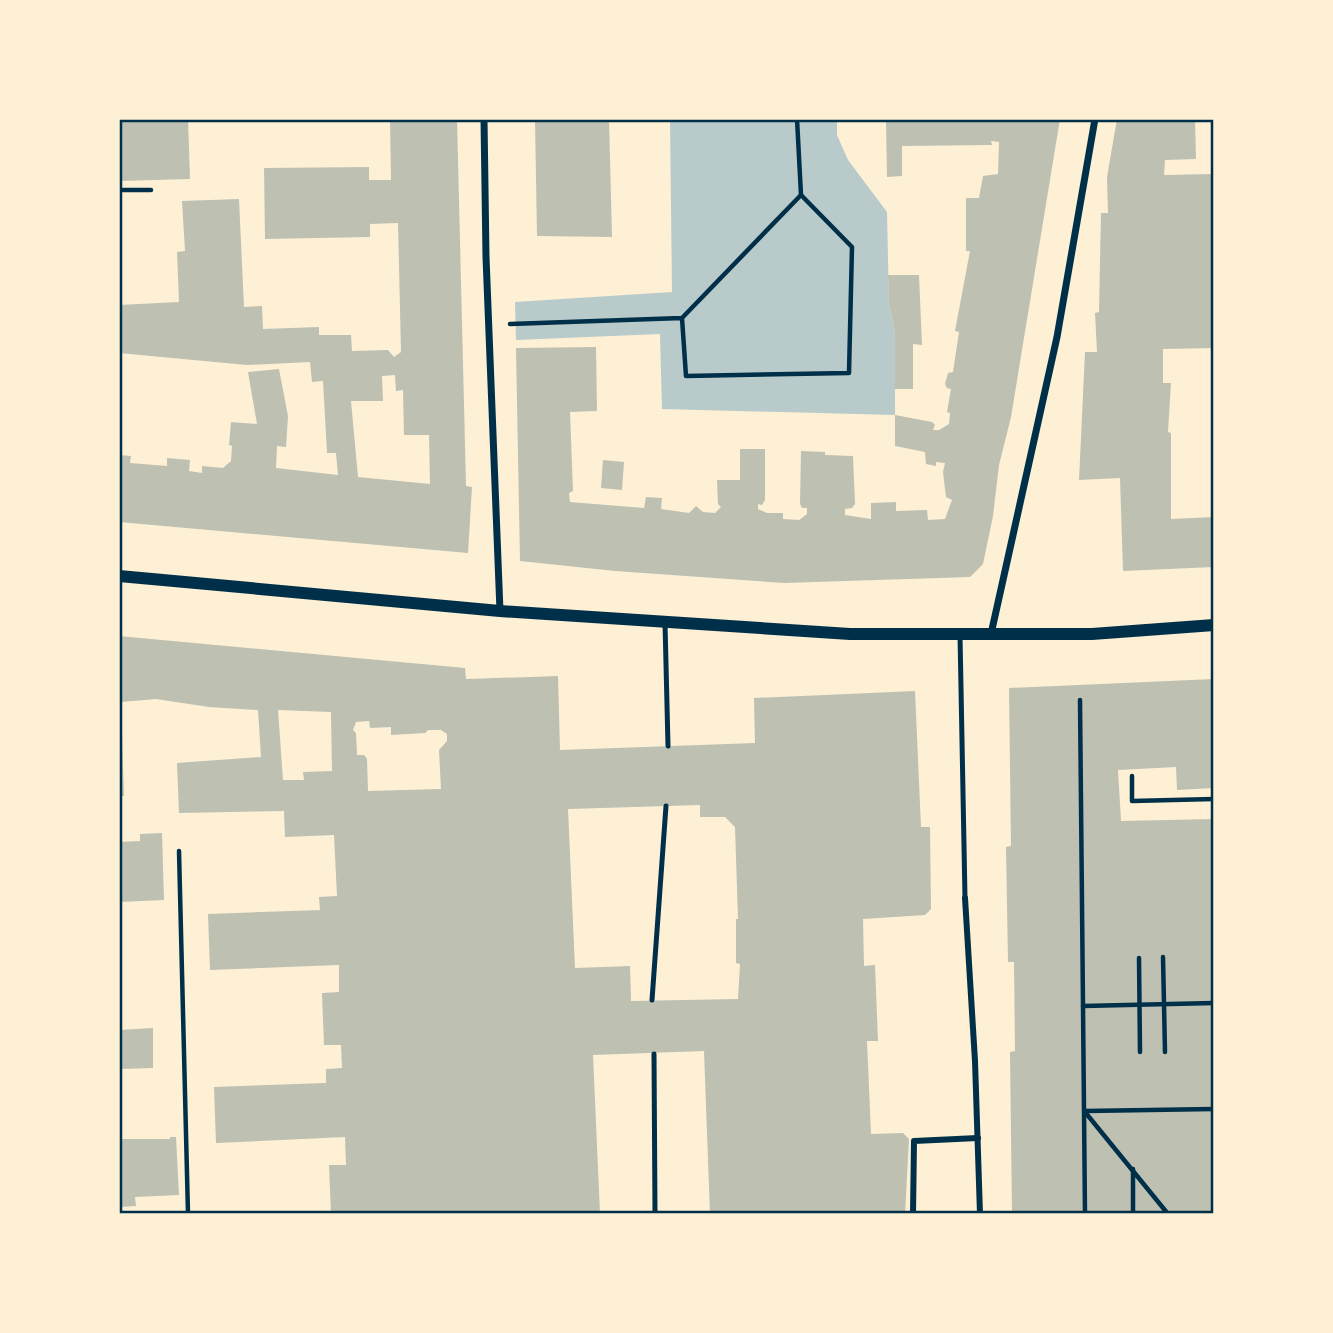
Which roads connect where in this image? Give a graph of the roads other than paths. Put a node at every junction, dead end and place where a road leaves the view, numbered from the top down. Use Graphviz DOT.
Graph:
graph roads {
  1 [pos="484,119"];
  2 [pos="1095,119"];
  3 [pos="119,576"];
  4 [pos="500,611"];
  5 [pos="665,623"];
  6 [pos="1214,625"];
  7 [pos="960,634"];
  8 [pos="991,634"];
  9 [pos="668,746"];
  10 [pos="666,806"];
  11 [pos="965,898"];
  12 [pos="652,1000"];
  13 [pos="654,1054"];
  14 [pos="978,1138"];
  15 [pos="655,1214"];
  16 [pos="913,1214"];
  17 [pos="980,1214"];
  1 -- 4 [label="street"];
  2 -- 8 [label="street"];
  3 -- 4 [label="street"];
  4 -- 5 [label="street"];
  5 -- 7 [label="street"];
  5 -- 9 [label="lane"];
  6 -- 8 [label="street"];
  7 -- 8 [label="street"];
  7 -- 11 [label="lane"];
  10 -- 12 [label="lane"];
  11 -- 14 [label="street"];
  13 -- 15 [label="lane"];
  14 -- 16 [label="street"];
  14 -- 17 [label="street"];
}
